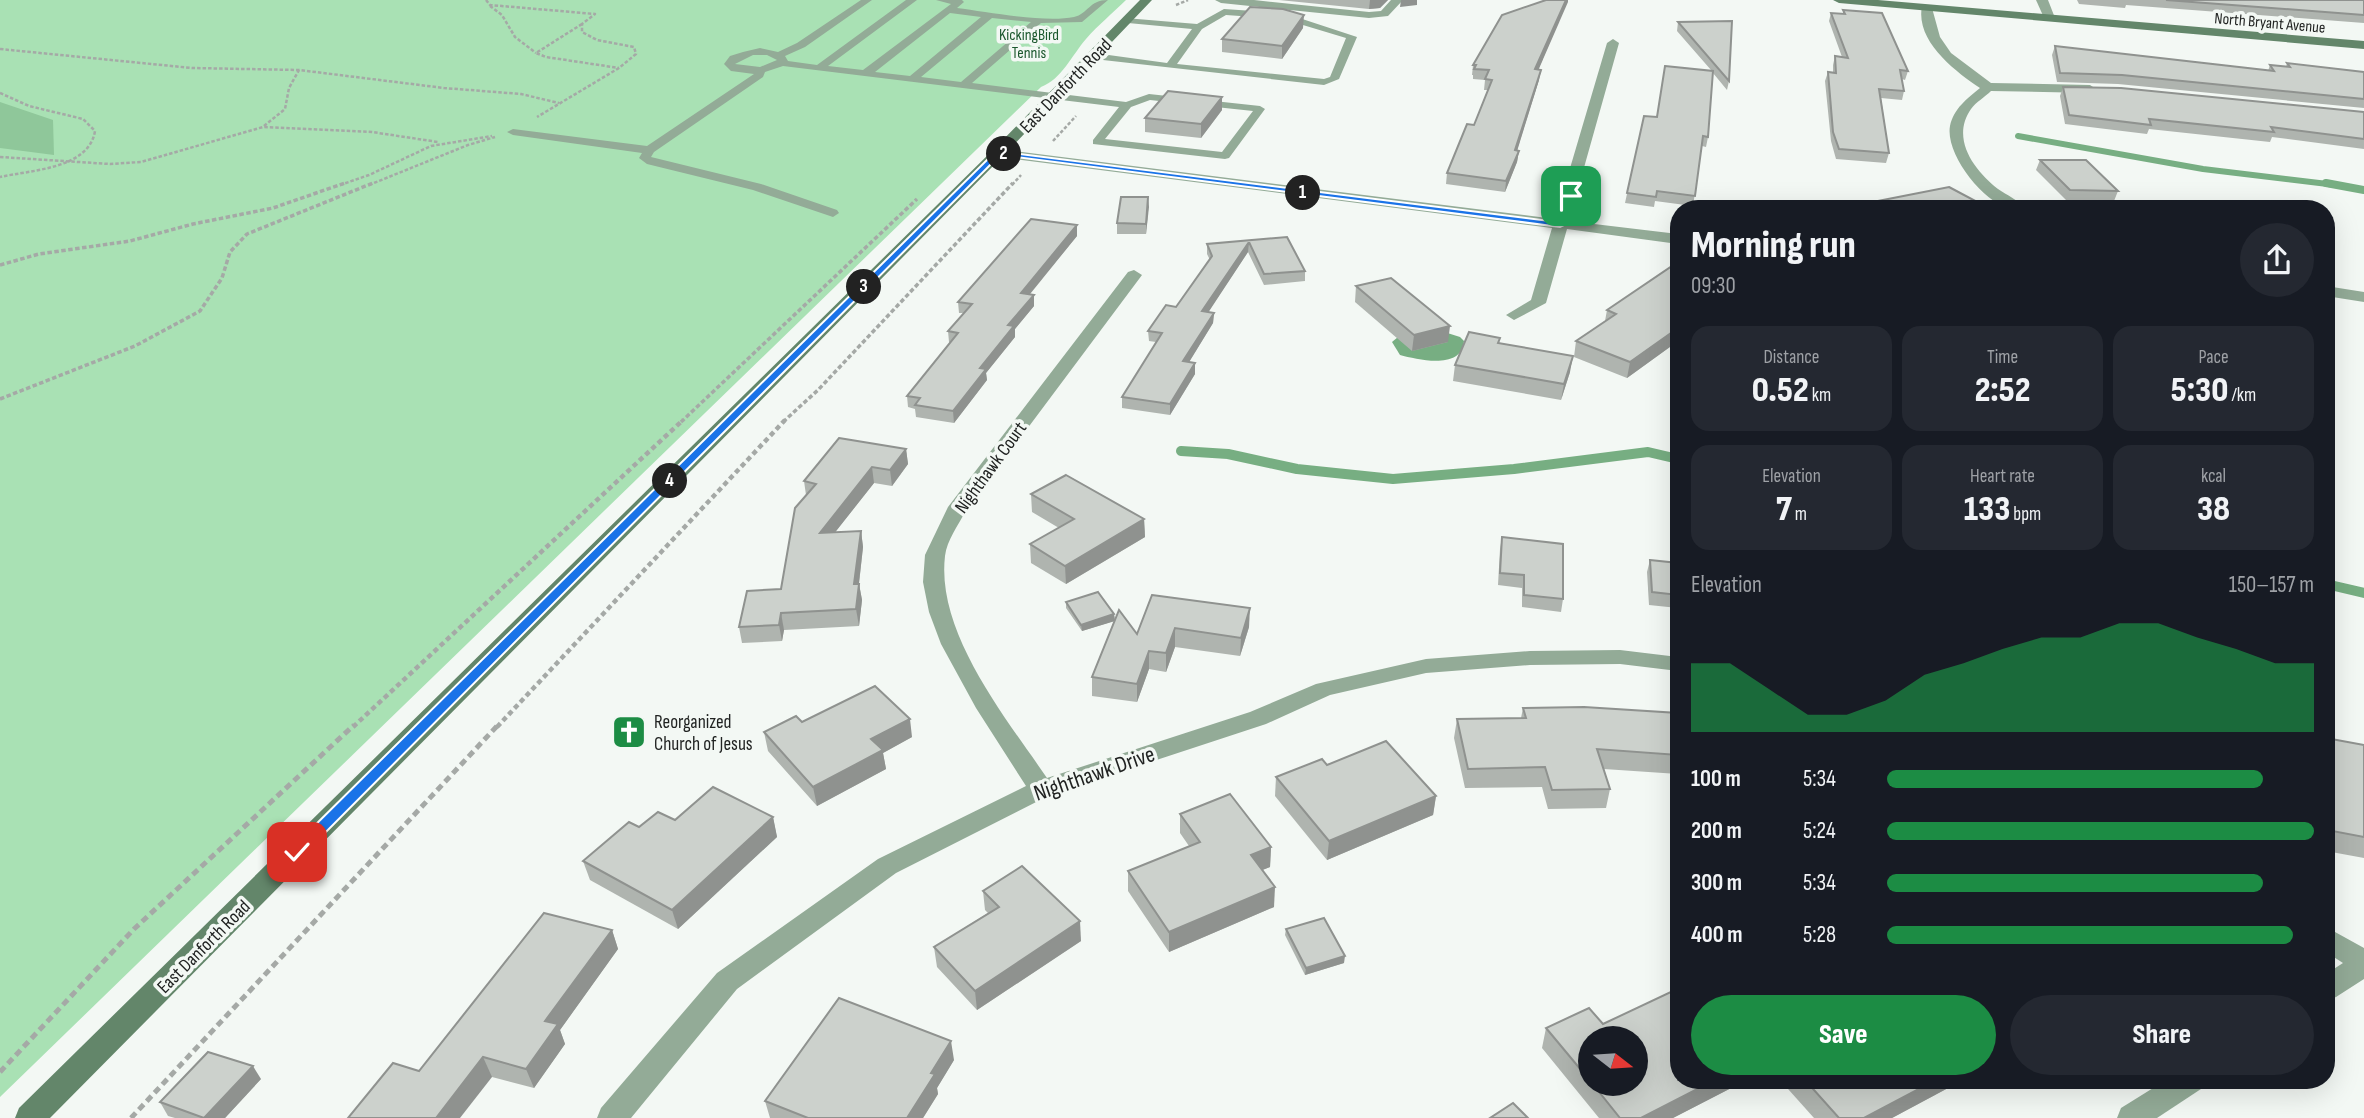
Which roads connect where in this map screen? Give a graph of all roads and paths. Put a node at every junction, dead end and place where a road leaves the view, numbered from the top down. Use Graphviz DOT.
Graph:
graph roads {
  1 [pos="486,0"];
  2 [pos="867,0"];
  3 [pos="912,0"];
  4 [pos="941,0"];
  5 [pos="1103,0"];
  6 [pos="1146,0"];
  7 [pos="1188,0"];
  8 [pos="1397,0"];
  9 [pos="1839,0"];
  10 [pos="2042,0"];
  11 [pos="1223,3"];
  12 [pos="489,5"];
  13 [pos="1926,8"];
  14 [pos="948,10"];
  15 [pos="989,15"];
  16 [pos="2049,18"];
  17 [pos="1039,20"];
  18 [pos="1128,20"];
  19 [pos="582,24"];
  20 [pos="1164,24"];
  21 [pos="1199,27"];
  22 [pos="1613,43"];
  23 [pos="2364,46"];
  24 [pos="0,49"];
  25 [pos="536,53"];
  26 [pos="1094,56"];
  27 [pos="780,59"];
  28 [pos="1170,66"];
  29 [pos="619,68"];
  30 [pos="819,68"];
  31 [pos="299,70"];
  32 [pos="760,70"];
  33 [pos="865,74"];
  34 [pos="912,79"];
  35 [pos="963,86"];
  36 [pos="1988,87"];
  37 [pos="2106,90"];
  38 [pos="0,93"];
  39 [pos="1054,96"];
  40 [pos="1090,101"];
  41 [pos="559,103"];
  42 [pos="1127,105"];
  43 [pos="262,127"];
  44 [pos="513,132"];
  45 [pos="446,143"];
  46 [pos="649,150"];
  47 [pos="998,153"];
  48 [pos="0,157"];
  49 [pos="1037,159"];
  50 [pos="74,160"];
  51 [pos="0,177"];
  52 [pos="918,198"];
  53 [pos="2004,200"];
  54 [pos="833,213"];
  55 [pos="1560,225"];
  56 [pos="1670,238"];
  57 [pos="0,265"];
  58 [pos="1134,275"];
  59 [pos="2335,292"];
  60 [pos="2364,297"];
  61 [pos="1514,315"];
  62 [pos="0,398"];
  63 [pos="1670,663"];
  64 [pos="1041,789"];
  65 [pos="2335,944"];
  66 [pos="2364,963"];
  67 [pos="2335,983"];
  68 [pos="0,1072"];
  69 [pos="2176,1089"];
  70 [pos="30,1118"];
  71 [pos="131,1118"];
  72 [pos="612,1118"];
  73 [pos="2132,1118"];
  1 -- 12 [label="path"];
  2 -- 27 [label="lane"];
  3 -- 30 [label="lane"];
  4 -- 14 [label="lane"];
  5 -- 17 [label="lane"];
  6 -- 18 [label="street, East Danforth Road"];
  7 -- 20 [label="path"];
  8 -- 11 [label="street"];
  9 -- 13 [label="street, North Bryant Avenue"];
  10 -- 16 [label="street"];
  11 -- 21 [label="lane"];
  11 -- 28 [label="lane"];
  12 -- 19 [label="path"];
  12 -- 25 [label="path"];
  13 -- 16 [label="street, North Bryant Avenue"];
  13 -- 36 [label="street"];
  14 -- 15 [label="lane"];
  14 -- 33 [label="lane"];
  15 -- 17 [label="lane"];
  15 -- 34 [label="lane"];
  16 -- 23 [label="street, North Bryant Avenue"];
  17 -- 35 [label="lane"];
  18 -- 20 [label="lane"];
  18 -- 26 [label="street, East Danforth Road"];
  19 -- 25 [label="path"];
  19 -- 29 [label="path"];
  20 -- 21 [label="lane"];
  21 -- 28 [label="lane"];
  22 -- 55 [label="street"];
  24 -- 31 [label="path"];
  25 -- 29 [label="path"];
  26 -- 28 [label="lane"];
  26 -- 39 [label="street, East Danforth Road"];
  27 -- 30 [label="lane"];
  27 -- 32 [label="lane"];
  27 -- 32 [label="lane"];
  29 -- 41 [label="path"];
  30 -- 33 [label="lane"];
  31 -- 41 [label="path"];
  31 -- 43 [label="path"];
  32 -- 46 [label="lane"];
  33 -- 34 [label="lane"];
  34 -- 35 [label="lane"];
  35 -- 39 [label="lane"];
  36 -- 37 [label="street"];
  36 -- 53 [label="street"];
  38 -- 50 [label="path"];
  39 -- 40 [label="lane"];
  39 -- 47 [label="street, East Danforth Road"];
  40 -- 42 [label="lane"];
  40 -- 49 [label="path"];
  41 -- 44 [label="path"];
  42 -- 42 [label="lane"];
  43 -- 45 [label="path"];
  43 -- 50 [label="path"];
  44 -- 45 [label="path"];
  44 -- 46 [label="lane"];
  44 -- 62 [label="path"];
  45 -- 57 [label="path"];
  46 -- 54 [label="lane"];
  47 -- 49 [label="street"];
  47 -- 70 [label="street, East Danforth Road"];
  48 -- 50 [label="path"];
  49 -- 55 [label="street"];
  49 -- 71 [label="path"];
  50 -- 51 [label="path"];
  52 -- 68 [label="path"];
  55 -- 56 [label="street"];
  55 -- 61 [label="street"];
  58 -- 64 [label="street, Nighthawk Court"];
  59 -- 60 [label="street"];
  63 -- 64 [label="street, Nighthawk Drive"];
  64 -- 72 [label="street, Nighthawk Drive"];
  65 -- 66 [label="street"];
  66 -- 67 [label="street"];
  69 -- 73 [label="street"];
}
